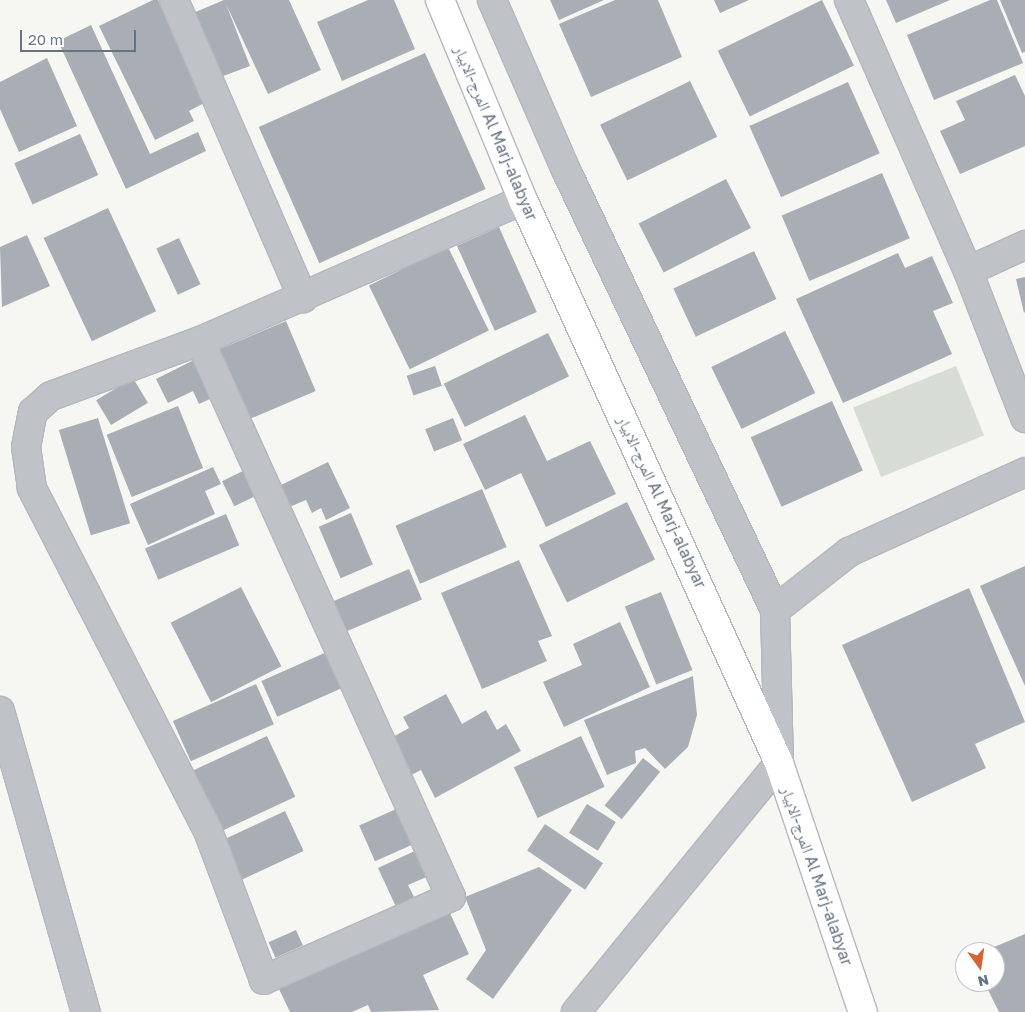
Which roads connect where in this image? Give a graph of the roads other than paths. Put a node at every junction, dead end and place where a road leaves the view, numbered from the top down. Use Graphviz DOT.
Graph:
graph roads {
  1 [pos="174,0"];
  2 [pos="440,0"];
  3 [pos="492,0"];
  4 [pos="849,0"];
  5 [pos="523,200"];
  6 [pos="1025,245"];
  7 [pos="968,271"];
  8 [pos="303,298"];
  9 [pos="200,341"];
  10 [pos="1025,418"];
  11 [pos="1025,472"];
  12 [pos="775,610"];
  13 [pos="0,711"];
  14 [pos="779,763"];
  15 [pos="86,1012"];
  16 [pos="576,1012"];
  17 [pos="863,1012"];
  1 -- 8 [label="street"];
  2 -- 5 [label="main road, المرج-الابيار Al Marj-alabyar"];
  3 -- 12 [label="street"];
  4 -- 7 [label="street"];
  5 -- 8 [label="street"];
  5 -- 14 [label="main road, المرج-الابيار Al Marj-alabyar"];
  6 -- 7 [label="street"];
  7 -- 10 [label="street"];
  8 -- 9 [label="street"];
  9 -- 9 [label="street"];
  11 -- 12 [label="street"];
  12 -- 14 [label="street"];
  13 -- 15 [label="street"];
  14 -- 16 [label="street"];
  14 -- 17 [label="main road, المرج-الابيار Al Marj-alabyar"];
}
